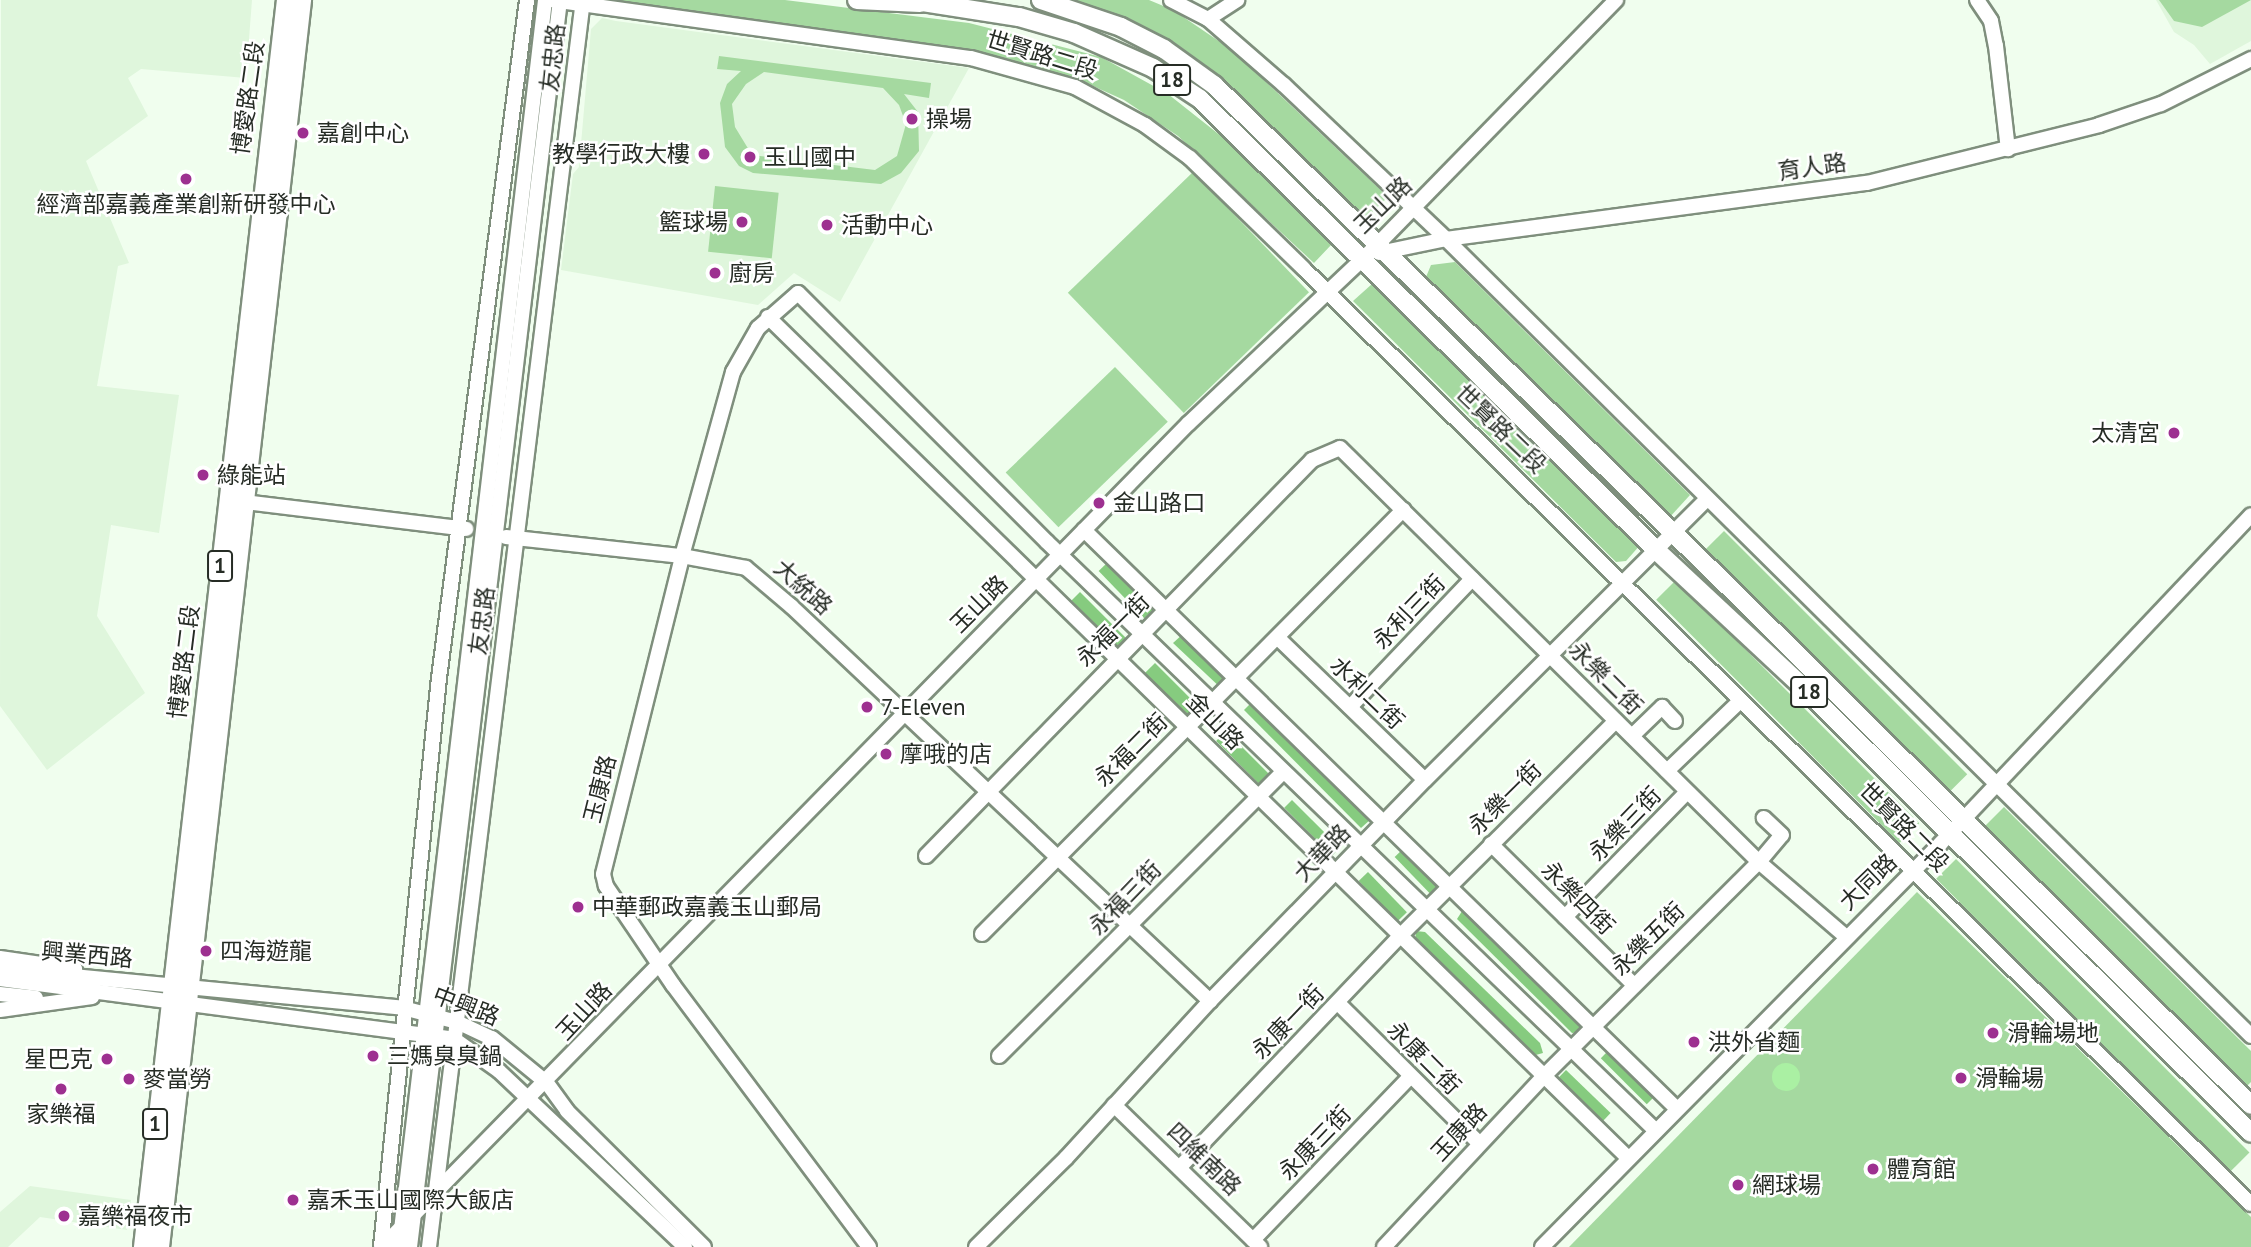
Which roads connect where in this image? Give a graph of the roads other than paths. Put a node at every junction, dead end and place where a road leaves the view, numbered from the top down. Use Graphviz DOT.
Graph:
graph roads {
  1 [pos="286,0"];
  2 [pos="302,0"];
  3 [pos="527,0"];
  4 [pos="545,0"];
  5 [pos="857,0"];
  6 [pos="1041,0"];
  7 [pos="1171,0"];
  8 [pos="1237,0"];
  9 [pos="1616,0"];
  10 [pos="1978,0"];
  11 [pos="557,1"];
  12 [pos="582,2"];
  13 [pos="919,2"];
  14 [pos="1208,19"];
  15 [pos="2251,59"];
  16 [pos="2008,149"];
  17 [pos="1413,208"];
  18 [pos="1447,239"];
  19 [pos="1383,248"];
  20 [pos="1362,256"];
  21 [pos="1326,291"];
  22 [pos="799,293"];
  23 [pos="768,317"];
  24 [pos="1340,447"];
  25 [pos="1707,499"];
  26 [pos="235,500"];
  27 [pos="1403,510"];
  28 [pos="2251,515"];
  29 [pos="457,527"];
  30 [pos="1084,530"];
  31 [pos="480,532"];
  32 [pos="1671,534"];
  33 [pos="496,535"];
  34 [pos="514,538"];
  35 [pos="1656,550"];
  36 [pos="1060,554"];
  37 [pos="682,556"];
  38 [pos="1038,577"];
  39 [pos="1472,579"];
  40 [pos="1622,583"];
  41 [pos="1165,610"];
  42 [pos="1143,633"];
  43 [pos="1279,638"];
  44 [pos="1550,654"];
  45 [pos="1118,656"];
  46 [pos="1235,680"];
  47 [pos="1740,701"];
  48 [pos="1212,702"];
  49 [pos="1350,707"];
  50 [pos="906,712"];
  51 [pos="1616,721"];
  52 [pos="1675,721"];
  53 [pos="1187,727"];
  54 [pos="1632,736"];
  55 [pos="1667,771"];
  56 [pos="1283,772"];
  57 [pos="1425,780"];
  58 [pos="1997,783"];
  59 [pos="989,790"];
  60 [pos="1687,792"];
  61 [pos="1256,794"];
  62 [pos="1764,818"];
  63 [pos="1382,823"];
  64 [pos="1956,827"];
  65 [pos="1491,844"];
  66 [pos="1362,845"];
  67 [pos="926,856"];
  68 [pos="1057,858"];
  69 [pos="1759,862"];
  70 [pos="1913,870"];
  71 [pos="1335,872"];
  72 [pos="1448,887"];
  73 [pos="1428,909"];
  74 [pos="1565,917"];
  75 [pos="1130,926"];
  76 [pos="982,934"];
  77 [pos="1845,936"];
  78 [pos="1399,937"];
  79 [pos="0,958"];
  80 [pos="659,965"];
  81 [pos="0,969"];
  82 [pos="0,979"];
  83 [pos="1634,985"];
  84 [pos="132,988"];
  85 [pos="169,993"];
  86 [pos="0,994"];
  87 [pos="189,997"];
  88 [pos="55,1000"];
  89 [pos="1210,1000"];
  90 [pos="1338,1003"];
  91 [pos="403,1008"];
  92 [pos="0,1010"];
  93 [pos="432,1015"];
  94 [pos="457,1022"];
  95 [pos="1592,1027"];
  96 [pos="402,1030"];
  97 [pos="430,1035"];
  98 [pos="2251,1036"];
  99 [pos="454,1039"];
  100 [pos="1570,1049"];
  101 [pos="999,1056"];
  102 [pos="1545,1075"];
  103 [pos="1410,1077"];
  104 [pos="547,1083"];
  105 [pos="530,1100"];
  106 [pos="2250,1103"];
  107 [pos="1114,1105"];
  108 [pos="1676,1108"];
  109 [pos="2234,1116"];
  110 [pos="1655,1130"];
  111 [pos="2251,1133"];
  112 [pos="1479,1143"];
  113 [pos="1628,1158"];
  114 [pos="1180,1167"];
  115 [pos="432,1198"];
  116 [pos="2251,1203"];
  117 [pos="413,1216"];
  118 [pos="401,1228"];
  119 [pos="1256,1243"];
  120 [pos="143,1247"];
  121 [pos="160,1247"];
  122 [pos="382,1247"];
  123 [pos="398,1247"];
  124 [pos="410,1247"];
  125 [pos="429,1247"];
  126 [pos="685,1247"];
  127 [pos="704,1247"];
  128 [pos="869,1247"];
  129 [pos="976,1247"];
  130 [pos="1384,1247"];
  131 [pos="1542,1247"];
  1 -- 26 [label="main road, 博愛路二段 / 1"];
  2 -- 26 [label="main road, 博愛路二段 / 1"];
  3 -- 29 [label="street, 友忠路"];
  4 -- 31 [label="street, 友忠路"];
  5 -- 13 [label="main road, 世賢路二段 / 18"];
  6 -- 19 [label="main road, 世賢路二段 / 18"];
  7 -- 14 [label="street"];
  8 -- 14 [label="street"];
  9 -- 17 [label="street, 玉山路"];
  10 -- 16 [label="street"];
  11 -- 12 [label="street, 世賢路二段"];
  11 -- 33 [label="street, 友忠路"];
  12 -- 21 [label="street, 世賢路二段"];
  12 -- 34 [label="street, 友忠路"];
  13 -- 20 [label="main road, 世賢路二段 / 18"];
  14 -- 17 [label="street"];
  15 -- 16 [label="street, 育人路"];
  16 -- 18 [label="street, 育人路"];
  17 -- 18 [label="street"];
  17 -- 19 [label="street, 玉山路"];
  18 -- 19 [label="street, 育人路"];
  18 -- 25 [label="street"];
  19 -- 20 [label="street, 育人路"];
  19 -- 32 [label="main road, 世賢路二段 / 18"];
  20 -- 21 [label="street, 玉山路"];
  20 -- 35 [label="main road, 世賢路二段 / 18"];
  21 -- 30 [label="street, 玉山路"];
  21 -- 40 [label="street, 世賢路二段"];
  22 -- 23 [label="street, 玉康路"];
  22 -- 36 [label="street, 金山路"];
  23 -- 37 [label="street, 玉康路"];
  23 -- 38 [label="street, 金山路"];
  24 -- 27 [label="street, 永樂二街"];
  24 -- 41 [label="street, 永福一街"];
  25 -- 32 [label="street, 大華路"];
  25 -- 58 [label="street"];
  26 -- 29 [label="street, 大統路"];
  26 -- 85 [label="main road, 博愛路二段 / 1"];
  26 -- 87 [label="main road, 博愛路二段 / 1"];
  27 -- 39 [label="street, 永樂二街"];
  27 -- 43 [label="street, 永福二街"];
  28 -- 58 [label="street, 大同路"];
  29 -- 31 [label="street, 大統路"];
  29 -- 91 [label="street, 友忠路"];
  30 -- 36 [label="street, 玉山路"];
  30 -- 41 [label="street, 金山路"];
  31 -- 33 [label="street, 大統路"];
  31 -- 93 [label="street, 友忠路"];
  32 -- 35 [label="street, 大華路"];
  32 -- 64 [label="main road, 世賢路二段 / 18"];
  33 -- 34 [label="street, 大統路"];
  33 -- 93 [label="street, 友忠路"];
  34 -- 37 [label="street, 大統路"];
  34 -- 94 [label="street, 友忠路"];
  35 -- 40 [label="street, 大華路"];
  35 -- 64 [label="main road, 世賢路二段 / 18"];
  36 -- 38 [label="street, 玉山路"];
  36 -- 42 [label="street, 金山路"];
  37 -- 50 [label="street, 大統路"];
  37 -- 80 [label="street, 玉康路"];
  38 -- 45 [label="street, 金山路"];
  38 -- 50 [label="street, 玉山路"];
  39 -- 44 [label="street, 永樂二街"];
  39 -- 49 [label="street, 永利三街"];
  40 -- 44 [label="street, 大華路"];
  40 -- 47 [label="street, 世賢路二段"];
  41 -- 42 [label="street, 永福一街"];
  41 -- 46 [label="street, 金山路"];
  42 -- 45 [label="street, 永福一街"];
  42 -- 48 [label="street, 金山路"];
  43 -- 46 [label="street, 永福二街"];
  43 -- 49 [label="street, 水利二街"];
  44 -- 51 [label="street, 永樂二街"];
  44 -- 57 [label="street, 大華路"];
  45 -- 53 [label="street, 金山路"];
  45 -- 59 [label="street, 永福一街"];
  46 -- 48 [label="street, 永福二街"];
  46 -- 63 [label="street, 金山路"];
  47 -- 55 [label="street"];
  47 -- 70 [label="street, 世賢路二段"];
  48 -- 53 [label="street, 永福二街"];
  48 -- 56 [label="street, 金山路"];
  49 -- 57 [label="street, 水利二街"];
  50 -- 59 [label="street, 大統路"];
  50 -- 80 [label="street, 玉山路"];
  51 -- 54 [label="street, 永樂二街"];
  51 -- 65 [label="street, 永樂一街"];
  52 -- 54 [label="street"];
  53 -- 61 [label="street, 金山路"];
  53 -- 68 [label="street, 永福二街"];
  54 -- 55 [label="street, 永樂二街"];
  55 -- 60 [label="street, 永樂二街"];
  56 -- 61 [label="street, 永福三街"];
  56 -- 66 [label="street, 金山路"];
  57 -- 63 [label="street, 大華路"];
  58 -- 64 [label="street, 大同路"];
  58 -- 98 [label="street"];
  59 -- 67 [label="street, 永福一街"];
  59 -- 68 [label="street, 大統路"];
  60 -- 69 [label="street, 永樂二街"];
  60 -- 74 [label="street, 永樂三街"];
  61 -- 71 [label="street, 金山路"];
  61 -- 75 [label="street, 永福三街"];
  62 -- 69 [label="street, 永樂五街"];
  63 -- 66 [label="street, 大華路"];
  63 -- 72 [label="street, 金山路"];
  64 -- 70 [label="street, 大同路"];
  64 -- 106 [label="main road, 世賢路二段 / 18"];
  64 -- 109 [label="main road, 世賢路二段 / 18"];
  65 -- 72 [label="street, 永樂一街"];
  65 -- 74 [label="street, 永樂四街"];
  66 -- 71 [label="street, 大華路"];
  66 -- 73 [label="street, 金山路"];
  68 -- 75 [label="street, 大統路"];
  68 -- 76 [label="street, 永福二街"];
  69 -- 77 [label="street, 永樂二街"];
  69 -- 83 [label="street, 永樂五街"];
  70 -- 77 [label="street, 大同路"];
  70 -- 116 [label="street, 世賢路二段"];
  71 -- 78 [label="street, 金山路"];
  71 -- 89 [label="street, 大華路"];
  72 -- 73 [label="street, 永樂一街"];
  72 -- 95 [label="street, 金山路"];
  73 -- 78 [label="street, 永康一街"];
  73 -- 100 [label="street, 金山路"];
  74 -- 83 [label="street, 永樂四街"];
  75 -- 89 [label="street, 大統路"];
  75 -- 101 [label="street, 永福三街"];
  77 -- 108 [label="street, 大同路"];
  78 -- 90 [label="street, 永康一街"];
  78 -- 102 [label="street, 金山路"];
  79 -- 84 [label="street"];
  80 -- 104 [label="street, 玉山路"];
  80 -- 128 [label="street, 玉康路"];
  81 -- 84 [label="street, 興業西路"];
  82 -- 84 [label="street, 興業西路"];
  83 -- 95 [label="street, 永樂五街"];
  84 -- 85 [label="street, 興業西路"];
  84 -- 88 [label="street"];
  85 -- 87 [label="street, 中興路"];
  85 -- 120 [label="main road, 博愛路二段 / 1"];
  86 -- 88 [label="street"];
  87 -- 91 [label="street, 中興路"];
  87 -- 96 [label="street, 中興路"];
  87 -- 121 [label="main road, 博愛路二段 / 1"];
  88 -- 92 [label="street"];
  89 -- 107 [label="street, 大華路"];
  90 -- 103 [label="street, 永康二街"];
  90 -- 114 [label="street, 永康一街"];
  91 -- 93 [label="street, 中興路"];
  91 -- 96 [label="street, 友忠路"];
  93 -- 94 [label="street, 中興路"];
  93 -- 97 [label="street, 友忠路"];
  94 -- 99 [label="street, 友忠路"];
  94 -- 104 [label="street, 中興路"];
  95 -- 100 [label="street, 永樂五街"];
  95 -- 108 [label="street, 金山路"];
  96 -- 97 [label="street, 中興路"];
  96 -- 122 [label="street, 友忠路"];
  97 -- 99 [label="street, 中興路"];
  97 -- 117 [label="street, 友忠路"];
  97 -- 118 [label="street, 友忠路"];
  99 -- 105 [label="street, 中興路"];
  99 -- 115 [label="street, 友忠路"];
  100 -- 102 [label="street, 玉康路"];
  100 -- 110 [label="street, 金山路"];
  102 -- 112 [label="street, 玉康路"];
  102 -- 113 [label="street, 金山路"];
  103 -- 112 [label="street, 永康二街"];
  103 -- 119 [label="street, 永康三街"];
  104 -- 105 [label="street, 玉山路"];
  104 -- 127 [label="street, 中興路"];
  105 -- 115 [label="street, 玉山路"];
  105 -- 126 [label="street, 中興路"];
  106 -- 109 [label="street"];
  107 -- 114 [label="street, 四維南路"];
  107 -- 129 [label="street, 大華路"];
  108 -- 110 [label="street, 大同路"];
  109 -- 111 [label="main road, 世賢路二段 / 18"];
  110 -- 113 [label="street, 大同路"];
  112 -- 130 [label="street, 玉康路"];
  113 -- 131 [label="street, 大同路"];
  114 -- 119 [label="street, 四維南路"];
  115 -- 117 [label="street, 玉山路"];
  115 -- 125 [label="street, 友忠路"];
  117 -- 118 [label="street, 玉山路"];
  117 -- 124 [label="street, 友忠路"];
  118 -- 122 [label="street, 玉山路"];
  118 -- 123 [label="street, 友忠路"];
}
